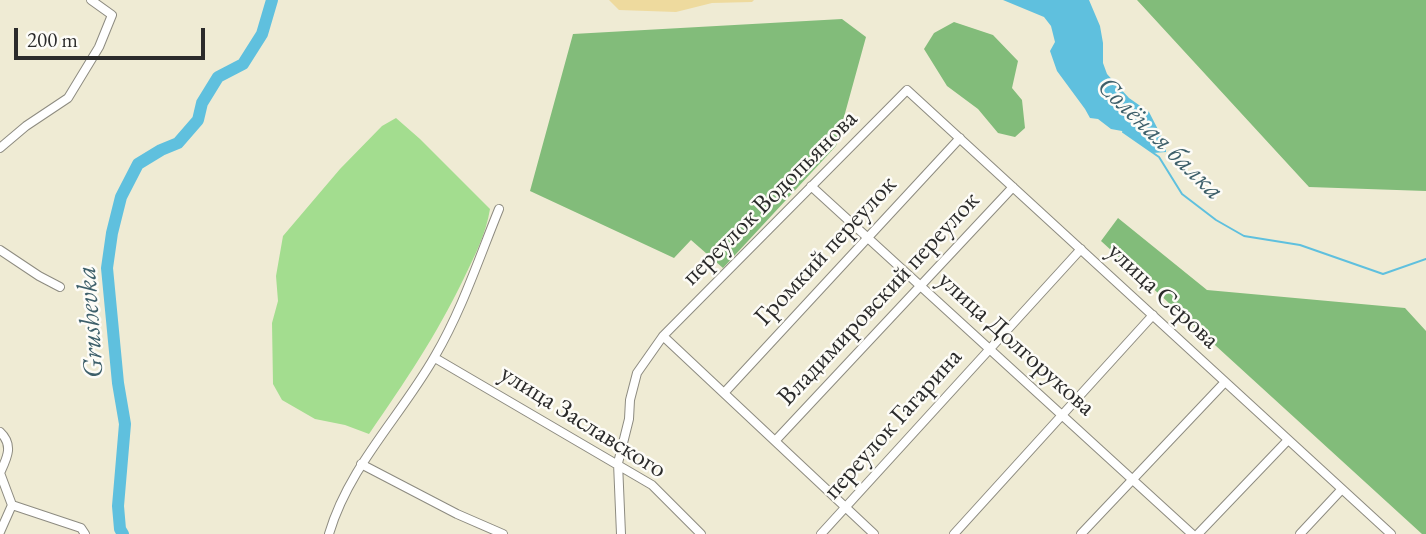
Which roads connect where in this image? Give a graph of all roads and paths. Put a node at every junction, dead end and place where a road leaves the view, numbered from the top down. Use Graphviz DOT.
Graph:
graph roads {
  1 [pos="91,0"];
  2 [pos="907,90"];
  3 [pos="960,138"];
  4 [pos="0,148"];
  5 [pos="811,186"];
  6 [pos="1013,187"];
  7 [pos="499,209"];
  8 [pos="867,237"];
  9 [pos="0,250"];
  10 [pos="1081,250"];
  11 [pos="920,285"];
  12 [pos="60,286"];
  13 [pos="1153,316"];
  14 [pos="663,336"];
  15 [pos="990,349"];
  16 [pos="435,358"];
  17 [pos="1225,382"];
  18 [pos="724,393"];
  19 [pos="1062,415"];
  20 [pos="0,432"];
  21 [pos="776,440"];
  22 [pos="1288,440"];
  23 [pos="618,463"];
  24 [pos="361,464"];
  25 [pos="1133,479"];
  26 [pos="1,484"];
  27 [pos="1342,489"];
  28 [pos="12,505"];
  29 [pos="847,507"];
  30 [pos="0,533"];
  31 [pos="85,534"];
  32 [pos="329,534"];
  33 [pos="503,534"];
  34 [pos="621,534"];
  35 [pos="701,534"];
  36 [pos="821,534"];
  37 [pos="874,534"];
  38 [pos="954,534"];
  39 [pos="1081,534"];
  40 [pos="1192,534"];
  41 [pos="1198,534"];
  42 [pos="1300,534"];
  43 [pos="1391,534"];
  1 -- 4 [label="street"];
  2 -- 3 [label="street, улица Серова"];
  2 -- 5 [label="street, переулок Водопьянова"];
  3 -- 6 [label="street, улица Серова"];
  3 -- 8 [label="street, Громкий переулок"];
  5 -- 8 [label="street, улица Долгорукова"];
  5 -- 14 [label="street, переулок Водопьянова"];
  6 -- 10 [label="street, улица Серова"];
  6 -- 11 [label="street, Владимировский переулок"];
  7 -- 16 [label="street"];
  8 -- 11 [label="street, улица Долгорукова"];
  8 -- 18 [label="street, Громкий переулок"];
  9 -- 12 [label="street"];
  10 -- 13 [label="street, улица Серова"];
  10 -- 15 [label="street, переулок Гагарина"];
  11 -- 15 [label="street, улица Долгорукова"];
  11 -- 21 [label="street, Владимировский переулок"];
  13 -- 17 [label="street, улица Серова"];
  13 -- 19 [label="street"];
  14 -- 18 [label="street"];
  14 -- 23 [label="street, переулок Водопьянова"];
  15 -- 19 [label="street, улица Долгорукова"];
  15 -- 29 [label="street, переулок Гагарина"];
  16 -- 23 [label="street, улица Заславского"];
  16 -- 24 [label="street"];
  17 -- 22 [label="street, улица Серова"];
  17 -- 25 [label="street"];
  18 -- 21 [label="street"];
  19 -- 25 [label="street, улица Долгорукова"];
  19 -- 38 [label="street"];
  20 -- 26 [label="street"];
  21 -- 29 [label="street"];
  22 -- 27 [label="street, улица Серова"];
  22 -- 41 [label="street"];
  23 -- 34 [label="street, переулок Водопьянова"];
  23 -- 35 [label="street, улица Заславского"];
  24 -- 32 [label="street"];
  24 -- 33 [label="street"];
  25 -- 39 [label="street"];
  25 -- 40 [label="street, улица Долгорукова"];
  26 -- 28 [label="street"];
  27 -- 42 [label="street"];
  27 -- 43 [label="street, улица Серова"];
  28 -- 30 [label="street"];
  28 -- 31 [label="street"];
  29 -- 36 [label="street, переулок Гагарина"];
  29 -- 37 [label="street"];
}
